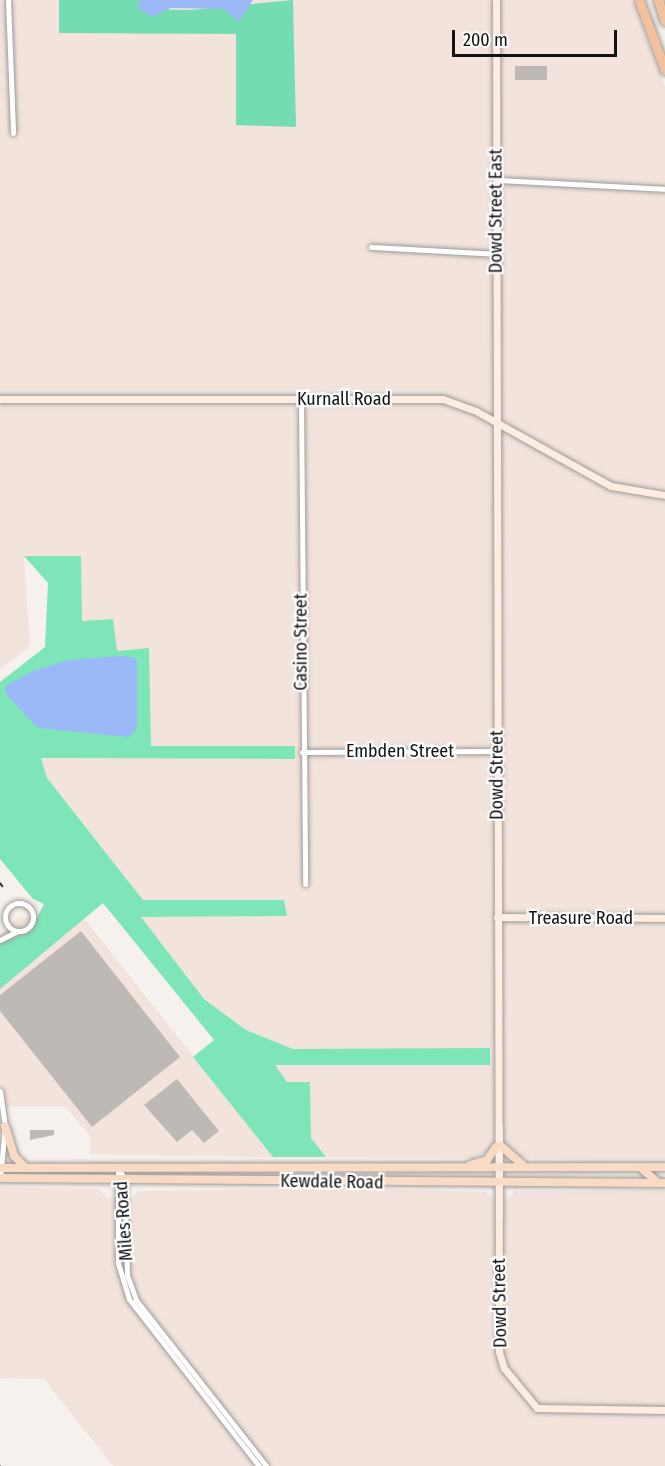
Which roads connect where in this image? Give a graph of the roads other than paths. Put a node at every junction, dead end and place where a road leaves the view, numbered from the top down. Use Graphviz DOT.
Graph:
graph roads {
  1 [pos="8,0"];
  2 [pos="496,0"];
  3 [pos="658,0"];
  4 [pos="639,1"];
  5 [pos="665,21"];
  6 [pos="665,70"];
  7 [pos="13,133"];
  8 [pos="496,180"];
  9 [pos="665,189"];
  10 [pos="371,246"];
  11 [pos="496,254"];
  12 [pos="0,399"];
  13 [pos="301,399"];
  14 [pos="496,422"];
  15 [pos="665,495"];
  16 [pos="497,751"];
  17 [pos="302,752"];
  18 [pos="304,884"];
  19 [pos="5,917"];
  20 [pos="497,917"];
  21 [pos="665,918"];
  22 [pos="0,928"];
  23 [pos="18,931"];
  24 [pos="0,940"];
  25 [pos="0,1091"];
  26 [pos="5,1126"];
  27 [pos="499,1147"];
  28 [pos="640,1167"];
  29 [pos="665,1167"];
  30 [pos="2,1168"];
  31 [pos="26,1168"];
  32 [pos="118,1168"];
  33 [pos="241,1168"];
  34 [pos="463,1168"];
  35 [pos="499,1168"];
  36 [pos="529,1168"];
  37 [pos="0,1178"];
  38 [pos="114,1178"];
  39 [pos="124,1179"];
  40 [pos="241,1180"];
  41 [pos="499,1183"];
  42 [pos="663,1183"];
  43 [pos="665,1410"];
  44 [pos="258,1466"];
  45 [pos="266,1466"];
  1 -- 7 [label="street"];
  2 -- 8 [label="street, Dowd Street East"];
  3 -- 5 [label="highway"];
  4 -- 6 [label="highway"];
  8 -- 9 [label="street"];
  8 -- 11 [label="street, Dowd Street East"];
  10 -- 11 [label="street"];
  11 -- 14 [label="street, Dowd Street East"];
  12 -- 13 [label="street, Kurnall Road"];
  13 -- 14 [label="street, Kurnall Road"];
  13 -- 17 [label="street, Casino Street"];
  14 -- 15 [label="street, Kurnall Road"];
  14 -- 16 [label="street, Dowd Street"];
  16 -- 17 [label="street, Embden Street"];
  16 -- 20 [label="street, Dowd Street"];
  17 -- 18 [label="street, Casino Street"];
  19 -- 22 [label="street"];
  19 -- 23 [label="street"];
  19 -- 23 [label="street"];
  20 -- 21 [label="street, Treasure Road"];
  20 -- 27 [label="street, Dowd Street"];
  23 -- 24 [label="street"];
  25 -- 26 [label="street"];
  26 -- 30 [label="street"];
  26 -- 31 [label="main road"];
  27 -- 34 [label="main road"];
  27 -- 35 [label="street, Dowd Street"];
  27 -- 36 [label="main road"];
  28 -- 29 [label="main road, Kewdale Road"];
  28 -- 36 [label="main road, Kewdale Road"];
  28 -- 42 [label="main road"];
  30 -- 31 [label="main road, Kewdale Road"];
  30 -- 37 [label="street"];
  31 -- 32 [label="main road, Kewdale Road"];
  32 -- 33 [label="main road, Kewdale Road"];
  32 -- 38 [label="street, Miles Road"];
  32 -- 39 [label="street, Miles Road"];
  33 -- 34 [label="main road, Kewdale Road"];
  33 -- 40 [label="main road"];
  34 -- 35 [label="main road, Kewdale Road"];
  35 -- 36 [label="main road, Kewdale Road"];
  35 -- 41 [label="street, Dowd Street"];
  37 -- 38 [label="main road, Kewdale Road"];
  38 -- 39 [label="main road, Kewdale Road"];
  38 -- 44 [label="street, Miles Road"];
  39 -- 40 [label="main road, Kewdale Road"];
  39 -- 45 [label="street, Miles Road"];
  40 -- 41 [label="main road, Kewdale Road"];
  41 -- 42 [label="main road, Kewdale Road"];
  41 -- 43 [label="street, Dowd Street"];
}
